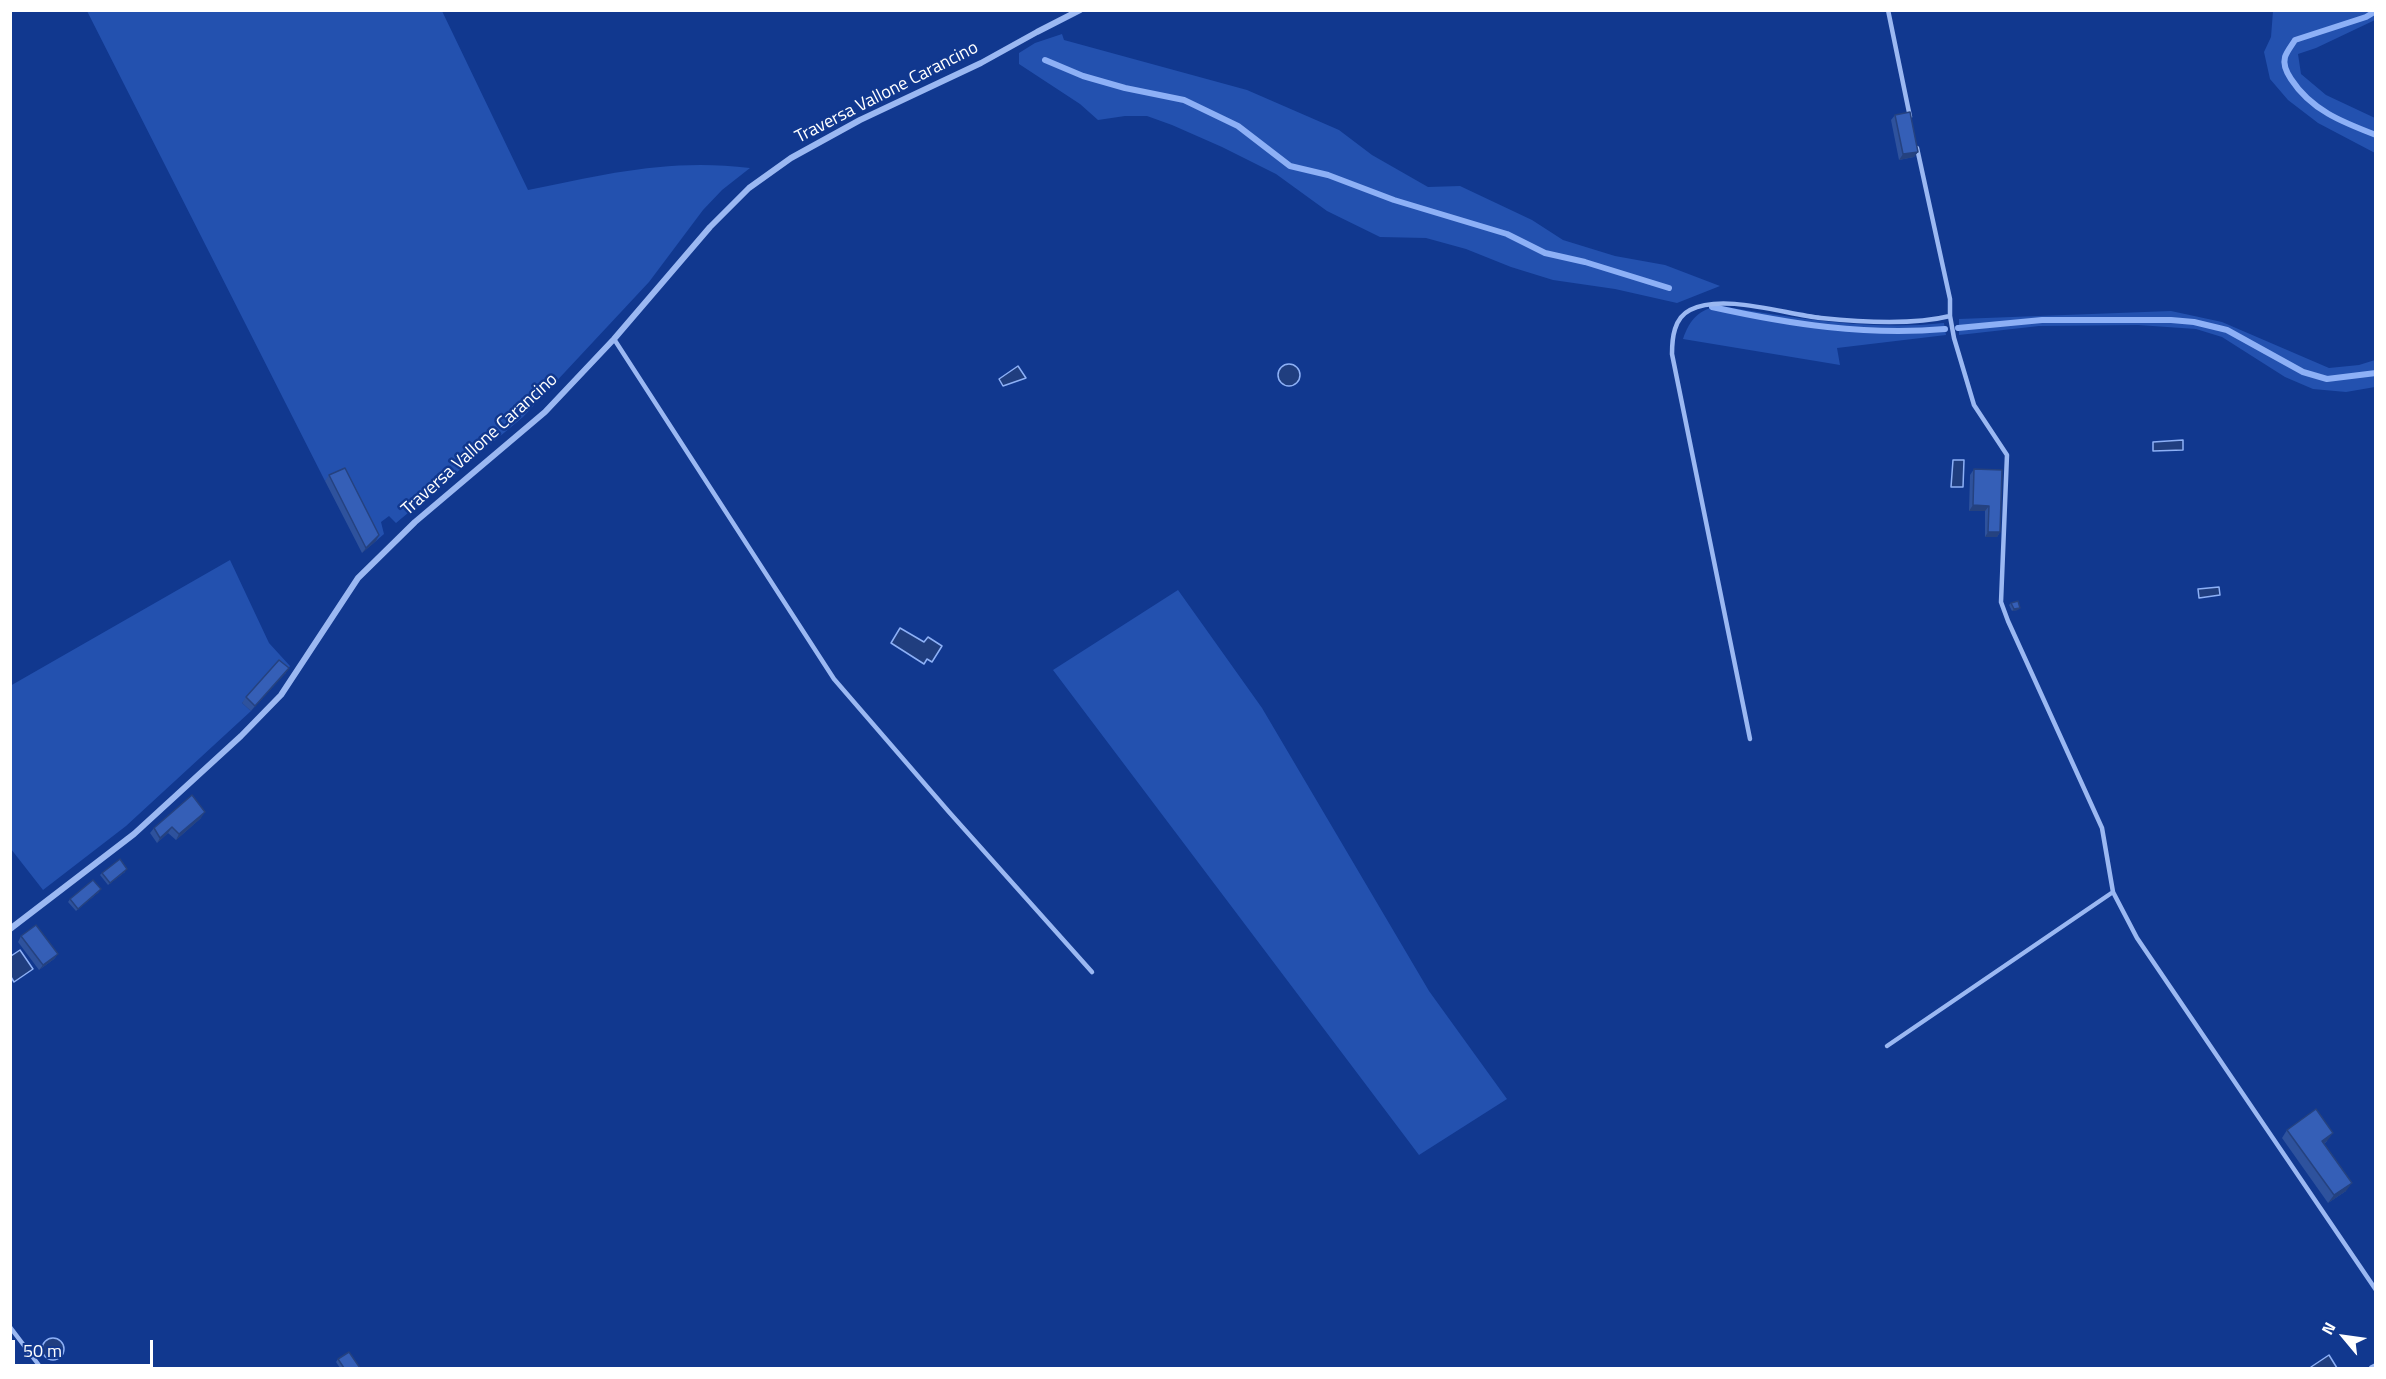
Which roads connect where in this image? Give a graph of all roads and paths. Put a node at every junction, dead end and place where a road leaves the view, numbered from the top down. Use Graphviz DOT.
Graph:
graph roads {
  1 [pos="1080,10"];
  2 [pos="1888,10"];
  3 [pos="1911,120"];
  4 [pos="1916,142"];
  5 [pos="1950,316"];
  6 [pos="614,339"];
  7 [pos="1750,739"];
  8 [pos="2113,892"];
  9 [pos="10,929"];
  10 [pos="1092,972"];
  11 [pos="1887,1046"];
  12 [pos="2376,1290"];
  13 [pos="10,1327"];
  14 [pos="41,1368"];
  1 -- 6 [label="street, Traversa Vallone Carancino"];
  2 -- 3 [label="lane"];
  4 -- 5 [label="lane"];
  5 -- 7 [label="lane"];
  5 -- 8 [label="lane"];
  6 -- 9 [label="street, Traversa Vallone Carancino"];
  6 -- 10 [label="lane"];
  8 -- 11 [label="lane"];
  8 -- 12 [label="lane"];
  13 -- 14 [label="lane"];
}
